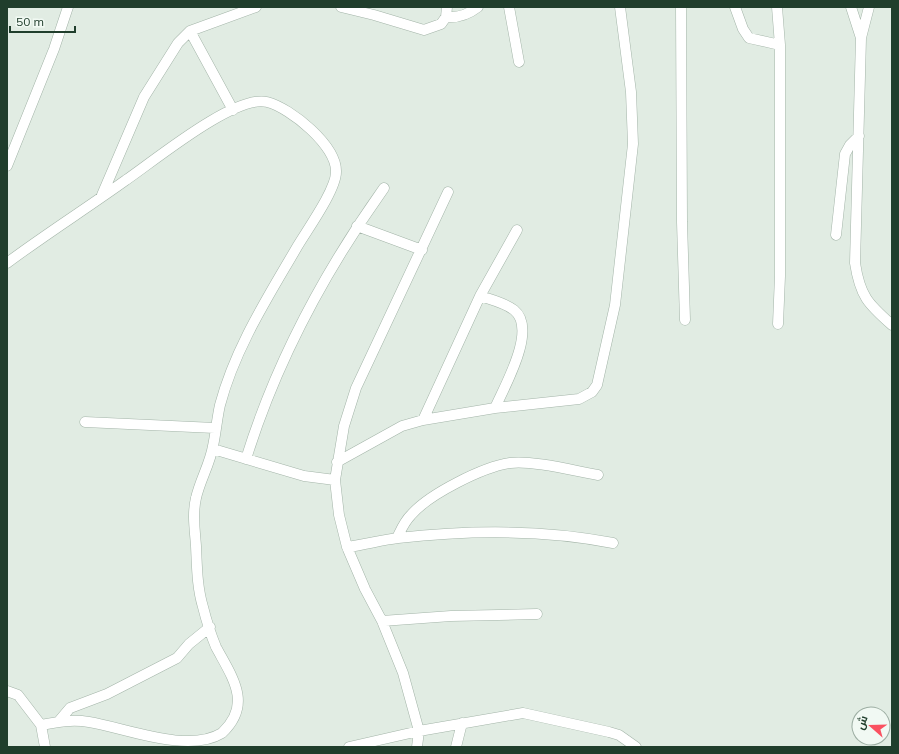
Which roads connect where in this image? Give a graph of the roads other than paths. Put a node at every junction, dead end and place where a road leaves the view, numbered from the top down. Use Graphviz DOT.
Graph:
graph roads {
  1 [pos="68,7"];
  2 [pos="256,7"];
  3 [pos="341,7"];
  4 [pos="478,7"];
  5 [pos="508,7"];
  6 [pos="620,7"];
  7 [pos="681,7"];
  8 [pos="735,7"];
  9 [pos="776,7"];
  10 [pos="851,7"];
  11 [pos="870,7"];
  12 [pos="447,12"];
  13 [pos="190,31"];
  14 [pos="861,38"];
  15 [pos="780,45"];
  16 [pos="519,62"];
  17 [pos="233,110"];
  18 [pos="859,136"];
  19 [pos="7,166"];
  20 [pos="384,188"];
  21 [pos="448,192"];
  22 [pos="102,196"];
  23 [pos="357,226"];
  24 [pos="517,230"];
  25 [pos="836,236"];
  26 [pos="422,250"];
  27 [pos="7,263"];
  28 [pos="480,296"];
  29 [pos="685,320"];
  30 [pos="778,324"];
  31 [pos="892,325"];
  32 [pos="495,408"];
  33 [pos="423,420"];
  34 [pos="85,422"];
  35 [pos="215,428"];
  36 [pos="213,449"];
  37 [pos="246,460"];
  38 [pos="337,462"];
  39 [pos="598,475"];
  40 [pos="335,480"];
  41 [pos="397,538"];
  42 [pos="613,543"];
  43 [pos="348,547"];
  44 [pos="537,614"];
  45 [pos="382,621"];
  46 [pos="210,627"];
  47 [pos="7,692"];
  48 [pos="59,721"];
  49 [pos="462,723"];
  50 [pos="41,725"];
  51 [pos="419,731"];
  52 [pos="45,747"];
  53 [pos="348,747"];
  54 [pos="417,747"];
  55 [pos="456,747"];
  56 [pos="636,747"];
  1 -- 19 [label="street"];
  2 -- 13 [label="street"];
  3 -- 12 [label="street"];
  4 -- 12 [label="street"];
  5 -- 16 [label="street"];
  6 -- 32 [label="street"];
  7 -- 29 [label="street"];
  8 -- 15 [label="street"];
  9 -- 15 [label="street"];
  10 -- 14 [label="street"];
  11 -- 14 [label="street"];
  13 -- 17 [label="street"];
  13 -- 22 [label="street"];
  14 -- 18 [label="street"];
  15 -- 30 [label="street"];
  17 -- 22 [label="street"];
  17 -- 35 [label="street"];
  18 -- 25 [label="street"];
  18 -- 31 [label="street"];
  20 -- 23 [label="street"];
  21 -- 26 [label="street"];
  22 -- 27 [label="street"];
  23 -- 26 [label="street"];
  23 -- 37 [label="street"];
  24 -- 28 [label="street"];
  26 -- 38 [label="street"];
  28 -- 32 [label="street"];
  28 -- 33 [label="street"];
  32 -- 33 [label="street"];
  33 -- 38 [label="street"];
  34 -- 35 [label="street"];
  35 -- 36 [label="street"];
  36 -- 37 [label="street"];
  36 -- 46 [label="street"];
  37 -- 40 [label="street"];
  38 -- 40 [label="street"];
  39 -- 41 [label="street"];
  40 -- 43 [label="street"];
  41 -- 42 [label="street"];
  41 -- 43 [label="street"];
  43 -- 45 [label="street"];
  44 -- 45 [label="street"];
  45 -- 51 [label="street"];
  46 -- 48 [label="street"];
  46 -- 48 [label="street"];
  47 -- 50 [label="street"];
  48 -- 50 [label="street"];
  49 -- 51 [label="street"];
  49 -- 55 [label="street"];
  49 -- 56 [label="street"];
  50 -- 52 [label="street"];
  51 -- 53 [label="street"];
  51 -- 54 [label="street"];
}
